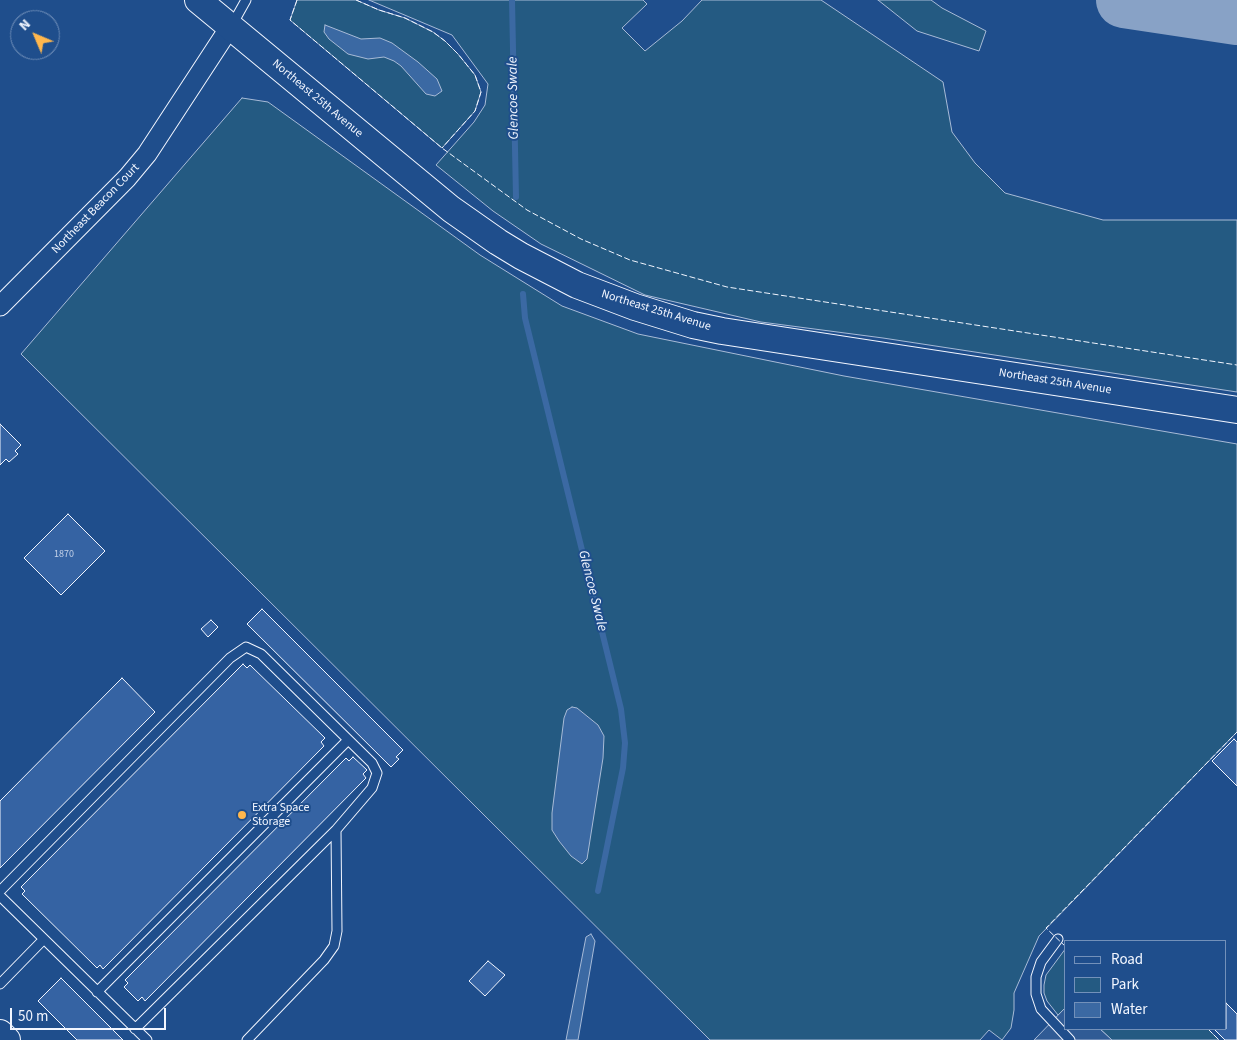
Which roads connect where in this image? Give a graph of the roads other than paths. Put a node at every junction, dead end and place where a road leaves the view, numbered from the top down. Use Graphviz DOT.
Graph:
graph roads {
  1 [pos="198,0"];
  2 [pos="246,0"];
  3 [pos="230,27"];
  4 [pos="0,306"];
  5 [pos="1237,410"];
  6 [pos="348,740"];
  7 [pos="336,830"];
  8 [pos="0,891"];
  9 [pos="0,896"];
  10 [pos="1058,939"];
  11 [pos="44,940"];
  12 [pos="0,984"];
  13 [pos="97,992"];
  14 [pos="135,1029"];
  15 [pos="0,1033"];
  16 [pos="7,1040"];
  17 [pos="147,1040"];
  18 [pos="247,1040"];
  19 [pos="1070,1040"];
  1 -- 3 [label="main road, Northeast 25th Avenue"];
  2 -- 3 [label="lane"];
  3 -- 4 [label="street, Northeast Beacon Court"];
  3 -- 5 [label="main road, Northeast 25th Avenue"];
  6 -- 7 [label="lane"];
  6 -- 8 [label="lane"];
  6 -- 13 [label="lane"];
  7 -- 14 [label="lane"];
  7 -- 18 [label="lane"];
  9 -- 11 [label="lane"];
  10 -- 19 [label="lane"];
  11 -- 12 [label="lane"];
  11 -- 13 [label="lane"];
  13 -- 14 [label="lane"];
  14 -- 17 [label="lane"];
  15 -- 16 [label="main road"];
}
